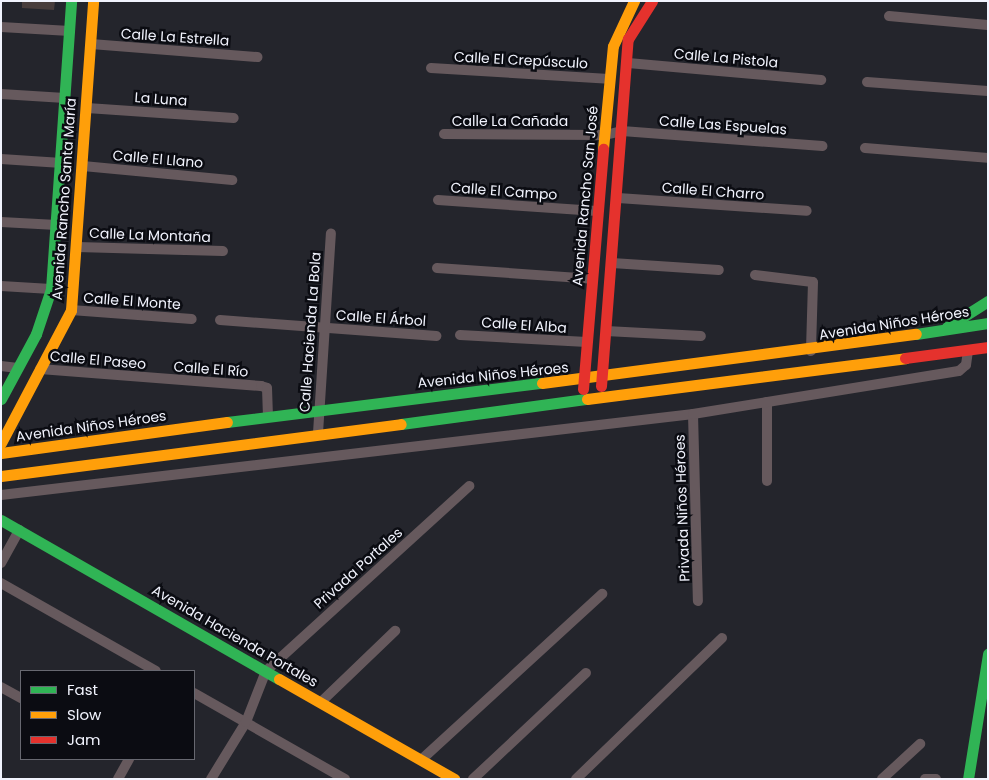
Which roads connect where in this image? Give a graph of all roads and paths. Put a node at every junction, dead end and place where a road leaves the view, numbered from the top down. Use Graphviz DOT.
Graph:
graph roads {
  1 [pos="72,1"];
  2 [pos="93,1"];
  3 [pos="634,1"];
  4 [pos="652,1"];
  5 [pos="888,16"];
  6 [pos="988,25"];
  7 [pos="1,27"];
  8 [pos="70,31"];
  9 [pos="91,44"];
  10 [pos="258,56"];
  11 [pos="628,63"];
  12 [pos="431,68"];
  13 [pos="609,79"];
  14 [pos="821,80"];
  15 [pos="867,82"];
  16 [pos="988,91"];
  17 [pos="1,94"];
  18 [pos="66,98"];
  19 [pos="87,108"];
  20 [pos="234,118"];
  21 [pos="622,131"];
  22 [pos="444,134"];
  23 [pos="605,135"];
  24 [pos="822,146"];
  25 [pos="865,148"];
  26 [pos="988,158"];
  27 [pos="1,159"];
  28 [pos="62,163"];
  29 [pos="82,166"];
  30 [pos="232,180"];
  31 [pos="60,186"];
  32 [pos="81,186"];
  33 [pos="618,198"];
  34 [pos="438,200"];
  35 [pos="58,211"];
  36 [pos="597,212"];
  37 [pos="807,212"];
  38 [pos="80,213"];
  39 [pos="1,222"];
  40 [pos="57,225"];
  41 [pos="331,233"];
  42 [pos="77,247"];
  43 [pos="223,251"];
  44 [pos="612,263"];
  45 [pos="437,268"];
  46 [pos="719,270"];
  47 [pos="756,275"];
  48 [pos="593,279"];
  49 [pos="1,286"];
  50 [pos="51,288"];
  51 [pos="988,301"];
  52 [pos="71,310"];
  53 [pos="192,319"];
  54 [pos="220,320"];
  55 [pos="988,323"];
  56 [pos="324,328"];
  57 [pos="606,331"];
  58 [pos="938,333"];
  59 [pos="460,335"];
  60 [pos="436,336"];
  61 [pos="701,336"];
  62 [pos="587,342"];
  63 [pos="988,347"];
  64 [pos="968,350"];
  65 [pos="810,351"];
  66 [pos="1,366"];
  67 [pos="18,368"];
  68 [pos="40,369"];
  69 [pos="154,378"];
  70 [pos="601,378"];
  71 [pos="583,380"];
  72 [pos="600,395"];
  73 [pos="582,398"];
  74 [pos="1,399"];
  75 [pos="767,402"];
  76 [pos="317,410"];
  77 [pos="693,414"];
  78 [pos="268,417"];
  79 [pos="318,433"];
  80 [pos="1,442"];
  81 [pos="1,453"];
  82 [pos="1,476"];
  83 [pos="767,481"];
  84 [pos="469,486"];
  85 [pos="1,495"];
  86 [pos="1,520"];
  87 [pos="20,530"];
  88 [pos="1,562"];
  89 [pos="1,583"];
  90 [pos="602,594"];
  91 [pos="698,601"];
  92 [pos="395,631"];
  93 [pos="722,638"];
  94 [pos="988,654"];
  95 [pos="154,670"];
  96 [pos="266,671"];
  97 [pos="586,673"];
  98 [pos="1,687"];
  99 [pos="195,694"];
  100 [pos="20,697"];
  101 [pos="320,702"];
  102 [pos="246,722"];
  103 [pos="920,744"];
  104 [pos="128,760"];
  105 [pos="421,760"];
  106 [pos="118,779"];
  107 [pos="211,779"];
  108 [pos="345,779"];
  109 [pos="454,779"];
  110 [pos="474,779"];
  111 [pos="576,779"];
  112 [pos="882,779"];
  113 [pos="924,779"];
  114 [pos="936,779"];
  115 [pos="968,779"];
  1 -- 8 [label="main road, Avenida Rancho Santa María"];
  2 -- 9 [label="main road, Avenida Rancho Santa María"];
  3 -- 13 [label="main road, Avenida Rancho San José"];
  4 -- 11 [label="main road"];
  5 -- 6 [label="street"];
  7 -- 8 [label="street"];
  8 -- 18 [label="main road, Avenida Rancho Santa María"];
  9 -- 10 [label="street, Calle La Estrella"];
  9 -- 19 [label="main road, Avenida Rancho Santa María"];
  11 -- 14 [label="street, Calle La Pistola"];
  11 -- 21 [label="main road"];
  12 -- 13 [label="street, Calle El Crepúsculo"];
  13 -- 23 [label="main road, Avenida Rancho San José"];
  15 -- 16 [label="street"];
  17 -- 18 [label="street"];
  18 -- 28 [label="main road, Avenida Rancho Santa María"];
  19 -- 20 [label="street, La Luna"];
  19 -- 29 [label="main road, Avenida Rancho Santa María"];
  21 -- 23 [label="street, Calle Las Espuelas"];
  21 -- 24 [label="street, Calle Las Espuelas"];
  21 -- 33 [label="main road"];
  22 -- 23 [label="street, Calle La Cañada"];
  23 -- 36 [label="main road, Avenida Rancho San José"];
  25 -- 26 [label="street"];
  27 -- 28 [label="street"];
  28 -- 31 [label="main road, Avenida Rancho Santa María"];
  29 -- 30 [label="street, Calle El Llano"];
  29 -- 32 [label="main road, Avenida Rancho Santa María"];
  31 -- 32 [label="main road"];
  31 -- 35 [label="main road, Avenida Rancho Santa María"];
  32 -- 38 [label="main road, Avenida Rancho Santa María"];
  33 -- 37 [label="street, Calle El Charro"];
  33 -- 44 [label="main road"];
  34 -- 36 [label="street, Calle El Campo"];
  35 -- 38 [label="main road"];
  35 -- 40 [label="main road, Avenida Rancho Santa María"];
  36 -- 48 [label="main road, Avenida Rancho San José"];
  38 -- 42 [label="main road, Avenida Rancho Santa María"];
  39 -- 40 [label="street"];
  40 -- 50 [label="main road, Avenida Rancho Santa María"];
  41 -- 56 [label="street, Calle Hacienda La Bola"];
  42 -- 43 [label="street, Calle La Montaña"];
  42 -- 52 [label="main road, Avenida Rancho Santa María"];
  44 -- 46 [label="street"];
  44 -- 57 [label="main road"];
  45 -- 48 [label="street"];
  47 -- 65 [label="street"];
  48 -- 62 [label="main road, Avenida Rancho San José"];
  49 -- 50 [label="street"];
  50 -- 67 [label="main road, Avenida Rancho Santa María"];
  51 -- 58 [label="main road"];
  52 -- 53 [label="street, Calle El Monte"];
  52 -- 68 [label="main road, Avenida Rancho Santa María"];
  54 -- 56 [label="street, Calle El Árbol"];
  55 -- 58 [label="main road, Avenida Niños Héroes"];
  56 -- 60 [label="street, Calle El Árbol"];
  56 -- 76 [label="street, Calle Hacienda La Bola"];
  57 -- 61 [label="street"];
  57 -- 70 [label="main road"];
  58 -- 65 [label="main road, Avenida Niños Héroes"];
  59 -- 62 [label="street, Calle El Alba"];
  62 -- 71 [label="main road, Avenida Rancho San José"];
  63 -- 64 [label="main road"];
  64 -- 72 [label="main road"];
  64 -- 75 [label="street"];
  65 -- 70 [label="main road, Avenida Niños Héroes"];
  66 -- 67 [label="street"];
  67 -- 74 [label="main road, Avenida Rancho Santa María"];
  68 -- 69 [label="street, Calle El Paseo"];
  68 -- 80 [label="main road, Avenida Rancho Santa María"];
  69 -- 78 [label="street, Calle El Río"];
  70 -- 71 [label="main road, Avenida Niños Héroes"];
  70 -- 72 [label="main road"];
  71 -- 73 [label="main road, Avenida Rancho San José"];
  71 -- 76 [label="main road, Avenida Niños Héroes"];
  72 -- 73 [label="main road"];
  73 -- 79 [label="main road"];
  75 -- 77 [label="street"];
  75 -- 83 [label="street"];
  76 -- 78 [label="main road, Avenida Niños Héroes"];
  76 -- 79 [label="street, Calle Hacienda La Bola"];
  77 -- 85 [label="street"];
  77 -- 91 [label="street, Privada Niños Héroes"];
  78 -- 81 [label="main road, Avenida Niños Héroes"];
  79 -- 82 [label="main road"];
  84 -- 96 [label="street, Privada Portales"];
  86 -- 87 [label="main road, Avenida Hacienda Portales"];
  87 -- 88 [label="street"];
  87 -- 96 [label="main road, Avenida Hacienda Portales"];
  89 -- 95 [label="street"];
  90 -- 105 [label="street"];
  92 -- 101 [label="street"];
  93 -- 111 [label="street"];
  94 -- 115 [label="main road"];
  96 -- 101 [label="main road, Avenida Hacienda Portales"];
  96 -- 102 [label="street"];
  97 -- 110 [label="street"];
  98 -- 100 [label="street"];
  99 -- 102 [label="street"];
  101 -- 105 [label="main road, Avenida Hacienda Portales"];
  102 -- 107 [label="street"];
  102 -- 108 [label="street"];
  103 -- 112 [label="street"];
  104 -- 106 [label="street"];
  105 -- 109 [label="main road, Avenida Hacienda Portales"];
  113 -- 114 [label="street"];
}
